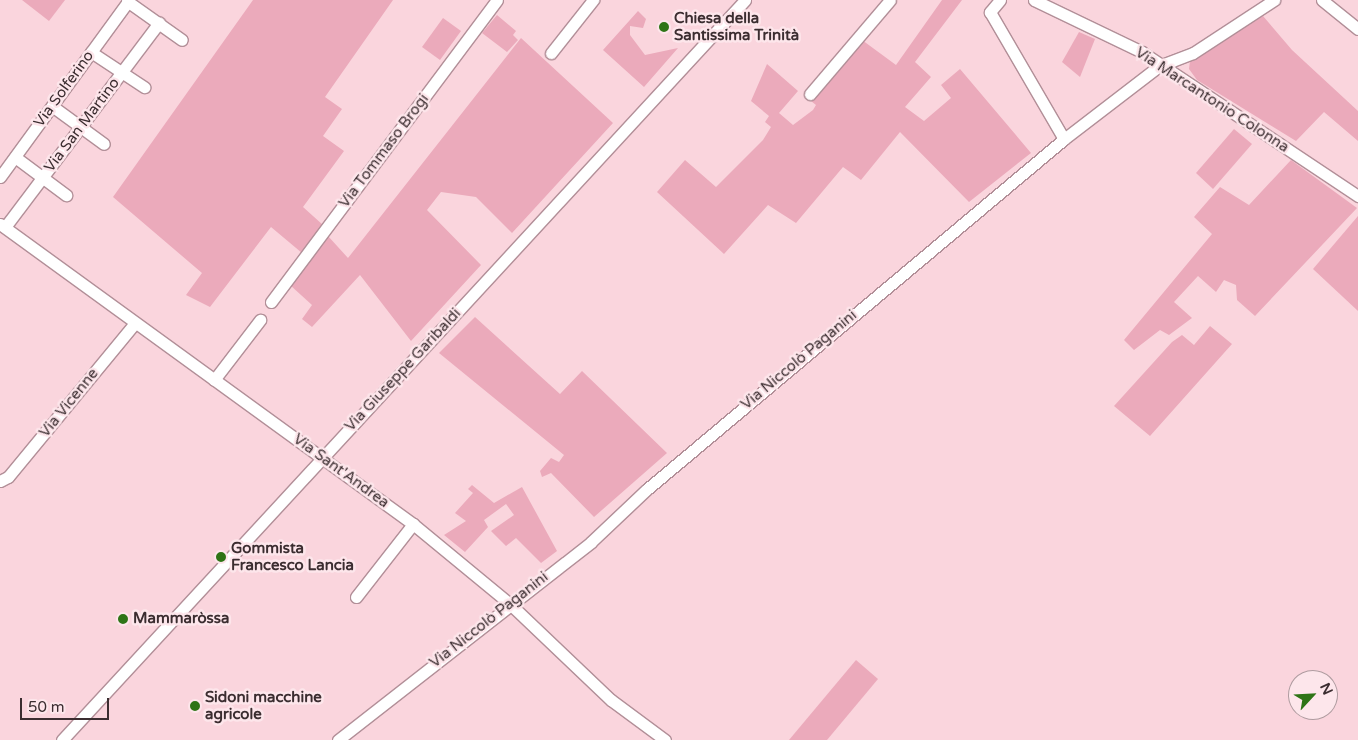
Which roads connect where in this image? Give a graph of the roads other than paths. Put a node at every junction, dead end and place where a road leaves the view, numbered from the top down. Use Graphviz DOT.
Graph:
graph roads {
  1 [pos="497,0"];
  2 [pos="593,0"];
  3 [pos="745,0"];
  4 [pos="890,0"];
  5 [pos="1000,0"];
  6 [pos="1034,0"];
  7 [pos="1274,0"];
  8 [pos="1322,0"];
  9 [pos="128,1"];
  10 [pos="158,23"];
  11 [pos="1358,28"];
  12 [pos="182,40"];
  13 [pos="91,52"];
  14 [pos="551,53"];
  15 [pos="1159,66"];
  16 [pos="121,74"];
  17 [pos="144,87"];
  18 [pos="810,94"];
  19 [pos="52,106"];
  20 [pos="81,127"];
  21 [pos="1064,139"];
  22 [pos="104,144"];
  23 [pos="15,157"];
  24 [pos="0,177"];
  25 [pos="42,178"];
  26 [pos="66,195"];
  27 [pos="1358,196"];
  28 [pos="2,226"];
  29 [pos="271,302"];
  30 [pos="260,320"];
  31 [pos="134,324"];
  32 [pos="214,380"];
  33 [pos="323,457"];
  34 [pos="1,481"];
  35 [pos="413,524"];
  36 [pos="356,597"];
  37 [pos="509,603"];
  38 [pos="62,740"];
  39 [pos="338,740"];
  40 [pos="665,740"];
  1 -- 29 [label="street, Via Tommaso Brogi"];
  2 -- 14 [label="street"];
  3 -- 33 [label="street, Via Giuseppe Garibaldi"];
  4 -- 18 [label="street"];
  5 -- 21 [label="street"];
  6 -- 15 [label="street, Via Marcantonio Colonna"];
  7 -- 15 [label="street, Via Niccolò Paganini"];
  8 -- 11 [label="street"];
  9 -- 10 [label="street"];
  9 -- 13 [label="street, Via Solferino"];
  10 -- 12 [label="street"];
  10 -- 16 [label="street, Via San Martino"];
  13 -- 16 [label="street"];
  13 -- 19 [label="street, Via Solferino"];
  15 -- 21 [label="street, Via Niccolò Paganini"];
  15 -- 27 [label="street, Via Marcantonio Colonna"];
  16 -- 17 [label="street"];
  16 -- 20 [label="street, Via San Martino"];
  19 -- 20 [label="street"];
  19 -- 23 [label="street, Via Solferino"];
  20 -- 22 [label="street"];
  20 -- 25 [label="street, Via San Martino"];
  21 -- 37 [label="street, Via Niccolò Paganini"];
  23 -- 24 [label="street, Via Solferino"];
  23 -- 25 [label="street"];
  25 -- 26 [label="street"];
  25 -- 28 [label="street, Via San Martino"];
  28 -- 31 [label="street, Via Sant'Andrea"];
  30 -- 32 [label="street"];
  31 -- 32 [label="street, Via Sant'Andrea"];
  31 -- 34 [label="street, Via Vicenne"];
  32 -- 33 [label="street, Via Sant'Andrea"];
  33 -- 35 [label="street, Via Sant'Andrea"];
  33 -- 38 [label="street, Via Giuseppe Garibaldi"];
  35 -- 36 [label="street"];
  35 -- 37 [label="street, Via Sant'Andrea"];
  37 -- 39 [label="street, Via Niccolò Paganini"];
  37 -- 40 [label="street, Via Sant'Andrea"];
}
